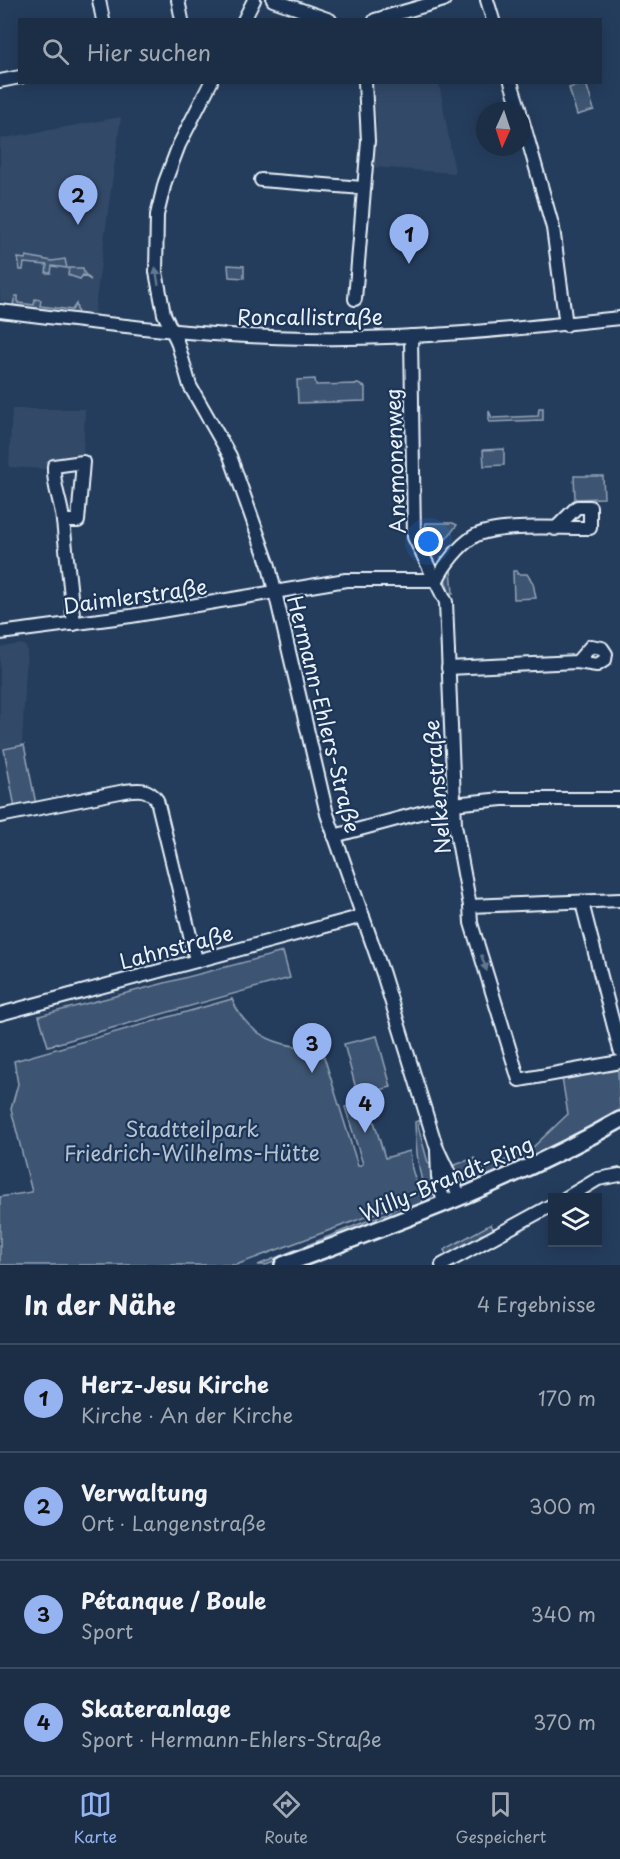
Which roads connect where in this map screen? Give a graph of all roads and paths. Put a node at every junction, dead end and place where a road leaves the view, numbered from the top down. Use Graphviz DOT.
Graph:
graph roads {
  1 [pos="99,0"];
  2 [pos="178,0"];
  3 [pos="254,0"];
  4 [pos="273,0"];
  5 [pos="444,0"];
  6 [pos="487,0"];
  7 [pos="103,18"];
  8 [pos="182,18"];
  9 [pos="245,18"];
  10 [pos="324,18"];
  11 [pos="382,18"];
  12 [pos="492,18"];
  13 [pos="18,77"];
  14 [pos="0,81"];
  15 [pos="210,84"];
  16 [pos="365,84"];
  17 [pos="512,84"];
  18 [pos="517,102"];
  19 [pos="530,148"];
  20 [pos="261,180"];
  21 [pos="363,188"];
  22 [pos="355,299"];
  23 [pos="0,311"];
  24 [pos="620,318"];
  25 [pos="566,325"];
  26 [pos="172,332"];
  27 [pos="411,336"];
  28 [pos="63,521"];
  29 [pos="555,529"];
  30 [pos="436,580"];
  31 [pos="275,593"];
  32 [pos="74,624"];
  33 [pos="0,633"];
  34 [pos="577,662"];
  35 [pos="448,668"];
  36 [pos="620,799"];
  37 [pos="453,804"];
  38 [pos="0,816"];
  39 [pos="334,836"];
  40 [pos="620,900"];
  41 [pos="582,903"];
  42 [pos="470,906"];
  43 [pos="363,916"];
  44 [pos="196,960"];
  45 [pos="0,1014"];
  46 [pos="620,1050"];
  47 [pos="620,1062"];
  48 [pos="620,1120"];
  49 [pos="436,1146"];
  50 [pos="620,1175"];
  51 [pos="573,1193"];
  52 [pos="460,1197"];
  53 [pos="444,1204"];
  54 [pos="548,1207"];
  55 [pos="283,1265"];
  56 [pos="442,1265"];
  1 -- 7 [label="street"];
  2 -- 8 [label="street"];
  3 -- 9 [label="street"];
  4 -- 10 [label="street"];
  5 -- 11 [label="street"];
  6 -- 12 [label="street"];
  13 -- 14 [label="street"];
  26 -- 15 [label="street, Hermann-Ehlers-Straße, one-way"];
  16 -- 21 [label="street"];
  17 -- 18 [label="street"];
  19 -- 25 [label="street"];
  20 -- 21 [label="street"];
  21 -- 22 [label="street"];
  23 -- 26 [label="street, Roncallistraße"];
  24 -- 25 [label="street, Roncallistraße"];
  25 -- 27 [label="street, Roncallistraße"];
  26 -- 27 [label="street, Roncallistraße"];
  26 -- 31 [label="street, Hermann-Ehlers-Straße"];
  27 -- 30 [label="street, Anemonenweg"];
  28 -- 28 [label="street"];
  28 -- 32 [label="street"];
  29 -- 30 [label="street"];
  30 -- 31 [label="street"];
  30 -- 35 [label="street, Nelkenstraße"];
  31 -- 32 [label="street, Daimlerstraße"];
  31 -- 39 [label="street, Hermann-Ehlers-Straße"];
  32 -- 33 [label="street, Daimlerstraße"];
  34 -- 35 [label="street"];
  35 -- 37 [label="street, Nelkenstraße"];
  36 -- 37 [label="street"];
  37 -- 39 [label="street"];
  37 -- 42 [label="street, Nelkenstraße"];
  38 -- 44 [label="street"];
  39 -- 43 [label="street, Hermann-Ehlers-Straße"];
  40 -- 41 [label="street"];
  41 -- 42 [label="street"];
  41 -- 46 [label="street"];
  42 -- 47 [label="street, Nelkenstraße, one-way"];
  43 -- 44 [label="street, Lahnstraße"];
  43 -- 49 [label="street, Hermann-Ehlers-Straße"];
  44 -- 45 [label="street, Lahnstraße"];
  48 -- 52 [label="main road, Willy-Brandt-Ring"];
  49 -- 52 [label="street, Hermann-Ehlers-Straße"];
  49 -- 53 [label="street, Hermann-Ehlers-Straße"];
  50 -- 51 [label="street"];
  52 -- 53 [label="main road, Willy-Brandt-Ring"];
  53 -- 55 [label="main road, Willy-Brandt-Ring"];
  54 -- 56 [label="street"];
}
